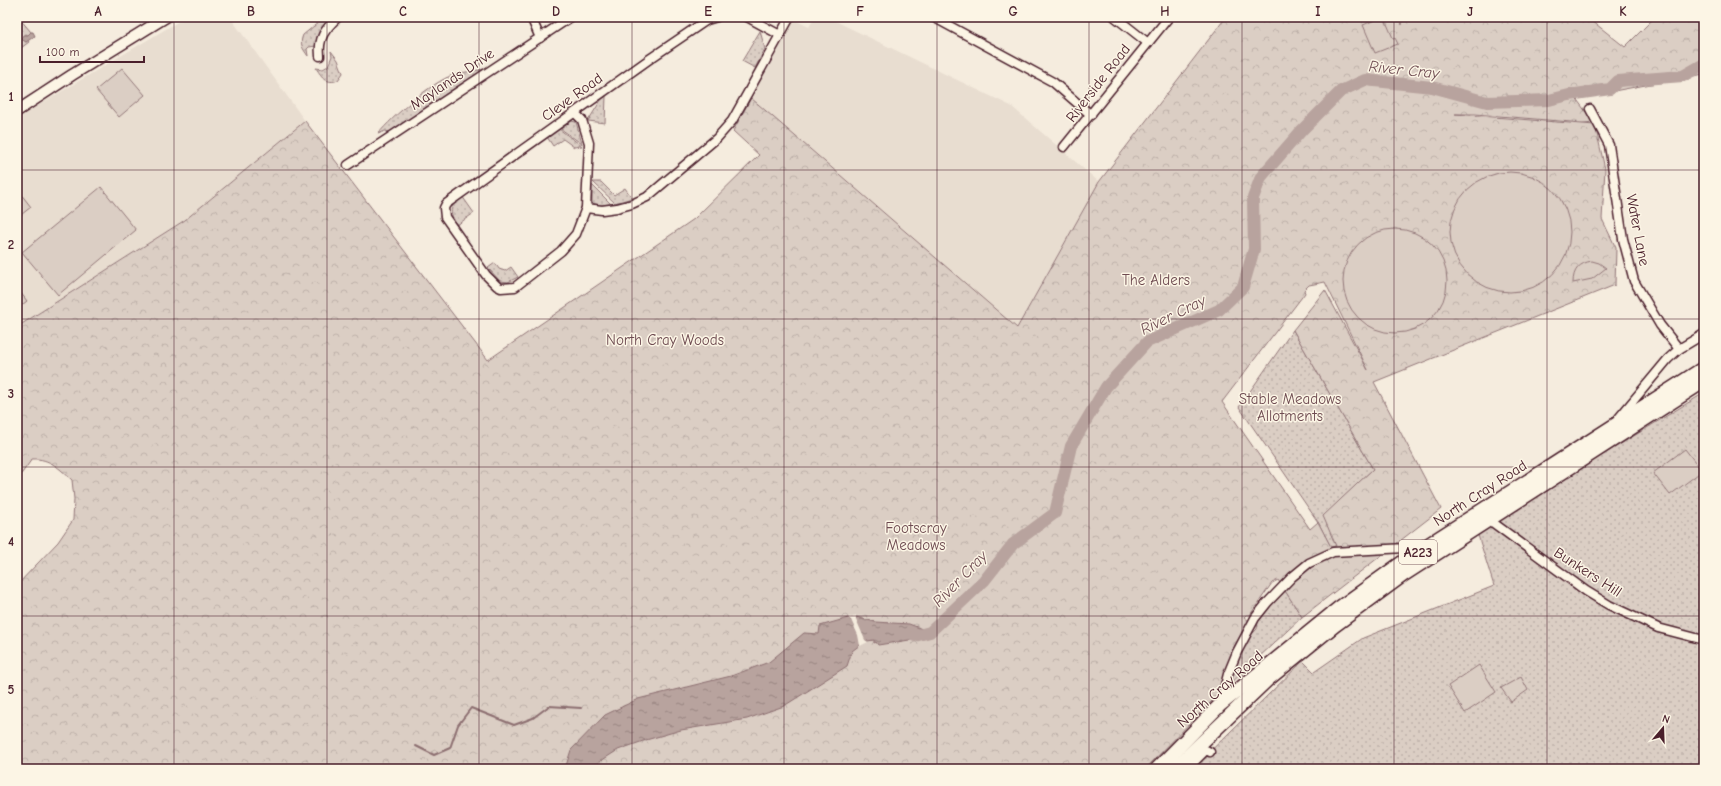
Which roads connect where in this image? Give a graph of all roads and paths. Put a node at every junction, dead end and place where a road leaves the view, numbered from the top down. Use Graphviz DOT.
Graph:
graph roads {
  1 [pos="166,17"];
  2 [pos="338,17"];
  3 [pos="531,17"];
  4 [pos="571,17"];
  5 [pos="717,17"];
  6 [pos="747,17"];
  7 [pos="790,17"];
  8 [pos="933,17"];
  9 [pos="1115,17"];
  10 [pos="1169,17"];
  11 [pos="780,35"];
  12 [pos="540,38"];
  13 [pos="1148,43"];
  14 [pos="320,56"];
  15 [pos="1590,109"];
  16 [pos="17,111"];
  17 [pos="575,112"];
  18 [pos="1091,115"];
  19 [pos="1064,148"];
  20 [pos="348,165"];
  21 [pos="586,208"];
  22 [pos="1704,334"];
  23 [pos="1679,349"];
  24 [pos="1704,368"];
  25 [pos="1704,380"];
  26 [pos="1611,428"];
  27 [pos="1488,519"];
  28 [pos="1425,547"];
  29 [pos="1704,640"];
  30 [pos="1220,706"];
  31 [pos="1210,752"];
  32 [pos="1157,769"];
  33 [pos="1174,769"];
  34 [pos="1187,769"];
  1 -- 16 [label="street"];
  2 -- 14 [label="street"];
  3 -- 12 [label="street"];
  4 -- 12 [label="street, Maylands Drive"];
  5 -- 17 [label="street, Cleve Road"];
  6 -- 11 [label="street"];
  7 -- 11 [label="street"];
  8 -- 18 [label="street"];
  9 -- 13 [label="street"];
  10 -- 13 [label="street, Riverside Road"];
  11 -- 21 [label="street"];
  12 -- 20 [label="street, Maylands Drive"];
  13 -- 18 [label="street, Riverside Road"];
  15 -- 23 [label="street, Water Lane"];
  17 -- 21 [label="street"];
  17 -- 21 [label="street, Cleve Road"];
  18 -- 19 [label="street, Riverside Road"];
  22 -- 23 [label="street"];
  23 -- 26 [label="street"];
  24 -- 26 [label="main road, North Cray Road / A223"];
  25 -- 27 [label="main road, North Cray Road / A223"];
  26 -- 28 [label="main road, North Cray Road / A223"];
  27 -- 29 [label="street, Bunkers Hill"];
  27 -- 33 [label="main road, North Cray Road / A223"];
  28 -- 30 [label="main road, North Cray Road / A223"];
  28 -- 30 [label="street"];
  30 -- 32 [label="main road, North Cray Road / A223"];
  31 -- 34 [label="street"];
}
